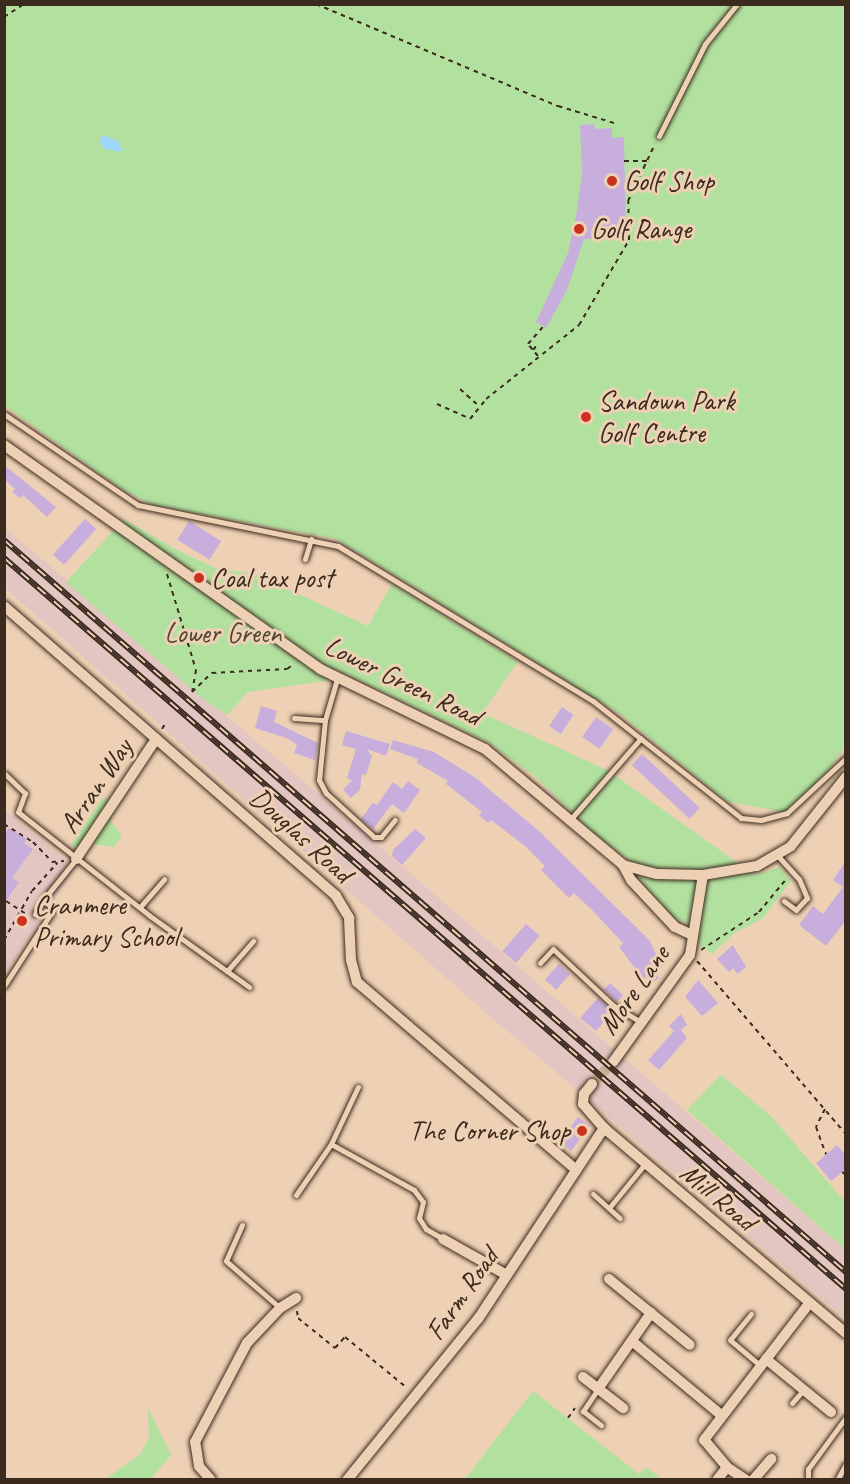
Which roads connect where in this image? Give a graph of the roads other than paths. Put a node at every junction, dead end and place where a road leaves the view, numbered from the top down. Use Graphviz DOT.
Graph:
graph roads {
  1 [pos="737,4"];
  2 [pos="659,136"];
  3 [pos="4,414"];
  4 [pos="4,445"];
  5 [pos="311,539"];
  6 [pos="305,559"];
  7 [pos="4,606"];
  8 [pos="337,679"];
  9 [pos="294,718"];
  10 [pos="326,720"];
  11 [pos="641,738"];
  12 [pos="156,739"];
  13 [pos="846,758"];
  14 [pos="5,774"];
  15 [pos="846,777"];
  16 [pos="842,790"];
  17 [pos="395,820"];
  18 [pos="570,820"];
  19 [pos="778,856"];
  20 [pos="73,857"];
  21 [pos="622,865"];
  22 [pos="703,874"];
  23 [pos="164,879"];
  24 [pos="44,899"];
  25 [pos="784,901"];
  26 [pos="140,907"];
  27 [pos="33,915"];
  28 [pos="692,935"];
  29 [pos="254,941"];
  30 [pos="540,963"];
  31 [pos="227,971"];
  32 [pos="4,986"];
  33 [pos="249,987"];
  34 [pos="642,1023"];
  35 [pos="613,1062"];
  36 [pos="592,1084"];
  37 [pos="358,1087"];
  38 [pos="604,1128"];
  39 [pos="331,1144"];
  40 [pos="644,1166"];
  41 [pos="575,1168"];
  42 [pos="593,1194"];
  43 [pos="296,1195"];
  44 [pos="609,1208"];
  45 [pos="621,1218"];
  46 [pos="242,1225"];
  47 [pos="443,1239"];
  48 [pos="507,1275"];
  49 [pos="609,1279"];
  50 [pos="296,1298"];
  51 [pos="808,1305"];
  52 [pos="280,1308"];
  53 [pos="651,1313"];
  54 [pos="751,1314"];
  55 [pos="846,1333"];
  56 [pos="633,1342"];
  57 [pos="690,1345"];
  58 [pos="763,1362"];
  59 [pos="583,1377"];
  60 [pos="598,1389"];
  61 [pos="804,1389"];
  62 [pos="792,1403"];
  63 [pos="623,1408"];
  64 [pos="831,1412"];
  65 [pos="720,1414"];
  66 [pos="845,1419"];
  67 [pos="601,1425"];
  68 [pos="771,1459"];
  69 [pos="846,1464"];
  70 [pos="727,1467"];
  71 [pos="211,1479"];
  72 [pos="347,1479"];
  73 [pos="717,1479"];
  74 [pos="746,1479"];
  75 [pos="753,1479"];
  76 [pos="808,1479"];
  77 [pos="837,1479"];
  1 -- 2 [label="lane"];
  3 -- 5 [label="lane"];
  4 -- 8 [label="street, Lower Green Road"];
  5 -- 6 [label="lane"];
  5 -- 11 [label="lane"];
  7 -- 12 [label="street, Douglas Road"];
  8 -- 10 [label="lane"];
  8 -- 18 [label="street, Lower Green Road"];
  9 -- 10 [label="lane"];
  10 -- 17 [label="lane"];
  11 -- 13 [label="lane"];
  11 -- 18 [label="lane"];
  12 -- 20 [label="street, Arran Way"];
  12 -- 41 [label="street, Douglas Road"];
  14 -- 20 [label="lane"];
  15 -- 16 [label="street"];
  16 -- 19 [label="street"];
  18 -- 21 [label="street"];
  19 -- 22 [label="street"];
  19 -- 25 [label="lane"];
  20 -- 24 [label="lane"];
  20 -- 26 [label="lane"];
  21 -- 22 [label="street"];
  21 -- 28 [label="street"];
  22 -- 28 [label="street, More Lane"];
  23 -- 26 [label="lane"];
  24 -- 27 [label="lane"];
  24 -- 32 [label="lane"];
  26 -- 31 [label="lane"];
  28 -- 34 [label="street, More Lane"];
  29 -- 31 [label="lane"];
  30 -- 34 [label="lane"];
  31 -- 33 [label="lane"];
  34 -- 35 [label="street, More Lane"];
  36 -- 38 [label="street, Mill Road"];
  37 -- 39 [label="lane"];
  38 -- 40 [label="street, Mill Road"];
  38 -- 41 [label="street, Farm Road"];
  39 -- 43 [label="lane"];
  39 -- 47 [label="lane"];
  40 -- 44 [label="lane"];
  40 -- 51 [label="street, Mill Road"];
  41 -- 48 [label="street, Farm Road"];
  42 -- 44 [label="lane"];
  44 -- 45 [label="lane"];
  46 -- 52 [label="lane"];
  47 -- 48 [label="street"];
  48 -- 72 [label="street, Farm Road"];
  49 -- 53 [label="street"];
  50 -- 52 [label="street"];
  51 -- 55 [label="street, Mill Road"];
  51 -- 58 [label="street"];
  52 -- 71 [label="street"];
  53 -- 56 [label="street"];
  53 -- 57 [label="street"];
  54 -- 58 [label="lane"];
  56 -- 60 [label="street"];
  56 -- 65 [label="street"];
  58 -- 61 [label="street"];
  58 -- 65 [label="street"];
  59 -- 60 [label="street"];
  60 -- 63 [label="street"];
  60 -- 67 [label="lane"];
  61 -- 62 [label="lane"];
  61 -- 64 [label="street"];
  65 -- 70 [label="street"];
  66 -- 76 [label="lane"];
  68 -- 75 [label="street"];
  69 -- 77 [label="lane"];
  70 -- 73 [label="street"];
  70 -- 74 [label="street"];
}
